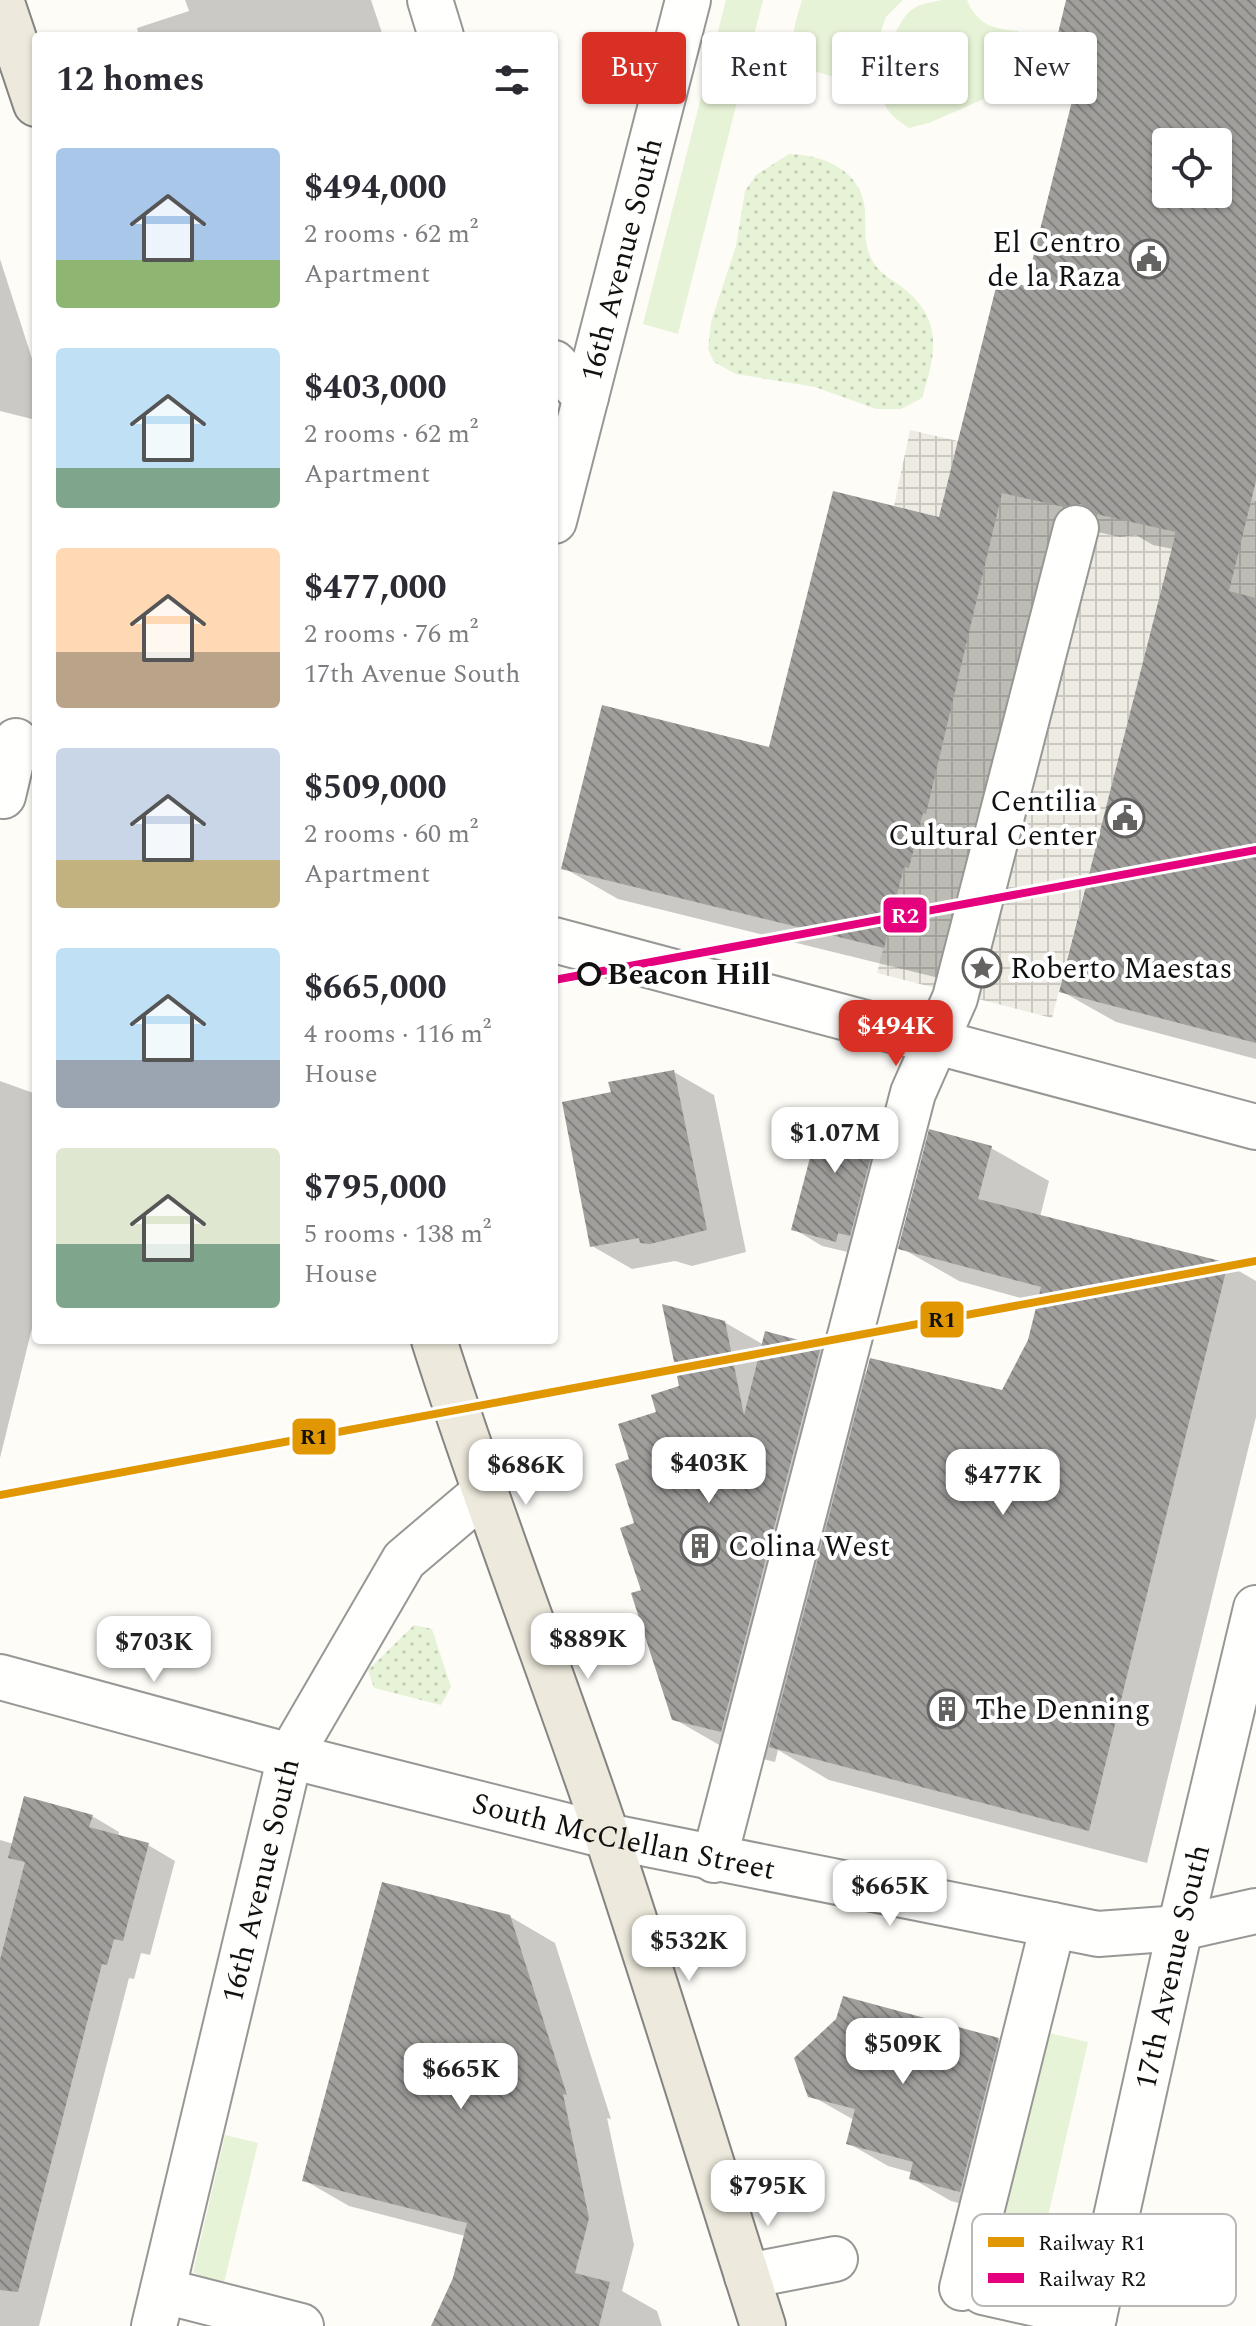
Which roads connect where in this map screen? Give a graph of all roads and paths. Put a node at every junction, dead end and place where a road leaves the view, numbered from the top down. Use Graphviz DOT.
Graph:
graph roads {
  1 [pos="1,0"];
  2 [pos="430,0"];
  3 [pos="688,0"];
  4 [pos="440,32"];
  5 [pos="32,92"];
  6 [pos="558,367"];
  7 [pos="586,397"];
  8 [pos="558,506"];
  9 [pos="1076,528"];
  10 [pos="16,741"];
  11 [pos="13,798"];
  12 [pos="558,941"];
  13 [pos="935,1044"];
  14 [pos="1256,1127"];
  15 [pos="435,1344"];
  16 [pos="483,1493"];
  17 [pos="1256,1608"];
  18 [pos="0,1677"];
  19 [pos="290,1756"];
  20 [pos="607,1836"];
  21 [pos="714,1860"];
  22 [pos="1256,1911"];
  23 [pos="1053,1925"];
  24 [pos="1180,1928"];
  25 [pos="989,2214"];
  26 [pos="1117,2214"];
  27 [pos="835,2259"];
  28 [pos="747,2276"];
  29 [pos="1034,2306"];
  30 [pos="159,2308"];
  31 [pos="1093,2321"];
  32 [pos="301,2326"];
  33 [pos="763,2326"];
  1 -- 5 [label="main road"];
  2 -- 4 [label="street"];
  3 -- 7 [label="street, 16th Avenue South"];
  6 -- 7 [label="street"];
  7 -- 8 [label="street, 16th Avenue South"];
  9 -- 13 [label="street"];
  10 -- 11 [label="street"];
  12 -- 13 [label="street"];
  13 -- 14 [label="street"];
  13 -- 21 [label="street"];
  15 -- 16 [label="main road"];
  16 -- 19 [label="street, 16th Avenue South"];
  16 -- 20 [label="main road"];
  17 -- 24 [label="street, 17th Avenue South"];
  18 -- 19 [label="street, South McClellan Street"];
  19 -- 20 [label="street, South McClellan Street"];
  19 -- 30 [label="street, 16th Avenue South"];
  20 -- 21 [label="street, South McClellan Street"];
  20 -- 28 [label="main road"];
  21 -- 23 [label="street, South McClellan Street"];
  22 -- 24 [label="street, South McClellan Street"];
  23 -- 24 [label="street, South McClellan Street"];
  23 -- 25 [label="street"];
  24 -- 26 [label="street, 17th Avenue South"];
  27 -- 28 [label="street"];
  28 -- 33 [label="main road"];
  29 -- 31 [label="street"];
  30 -- 32 [label="street"];
}
